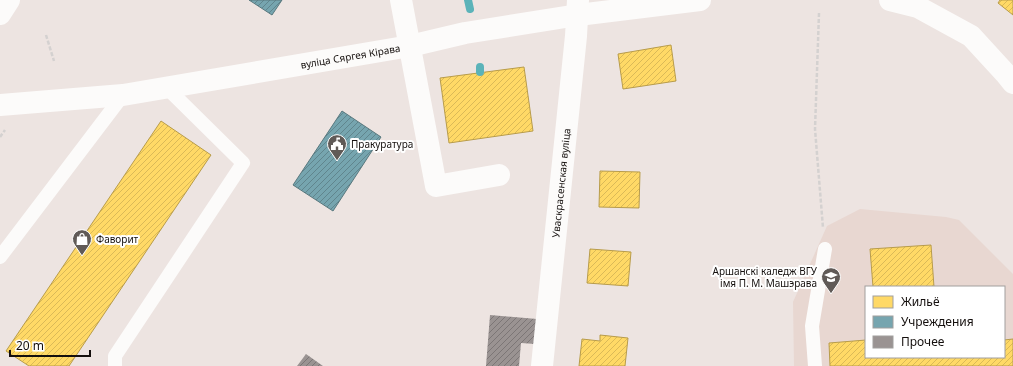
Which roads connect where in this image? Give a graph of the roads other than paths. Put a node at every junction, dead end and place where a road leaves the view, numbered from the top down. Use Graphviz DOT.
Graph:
graph roads {
  1 [pos="9,0"];
  2 [pos="401,0"];
  3 [pos="700,0"];
  4 [pos="890,0"];
  5 [pos="578,7"];
  6 [pos="0,14"];
  7 [pos="410,46"];
  8 [pos="1013,83"];
  9 [pos="166,87"];
  10 [pos="123,95"];
  11 [pos="0,105"];
  12 [pos="499,175"];
  13 [pos="825,249"];
  14 [pos="0,257"];
  15 [pos="115,366"];
  16 [pos="542,366"];
  17 [pos="815,366"];
  1 -- 6 [label="street"];
  2 -- 7 [label="street"];
  3 -- 5 [label="street, вуліца Сяргея Кірава"];
  4 -- 8 [label="street"];
  5 -- 7 [label="street, вуліца Сяргея Кірава"];
  5 -- 16 [label="street, Уваскрасенская вуліца"];
  7 -- 9 [label="street, вуліца Сяргея Кірава"];
  7 -- 12 [label="street"];
  9 -- 10 [label="street, вуліца Сяргея Кірава"];
  9 -- 15 [label="lane"];
  10 -- 11 [label="street, вуліца Сяргея Кірава"];
  10 -- 14 [label="lane"];
  13 -- 17 [label="lane"];
}
